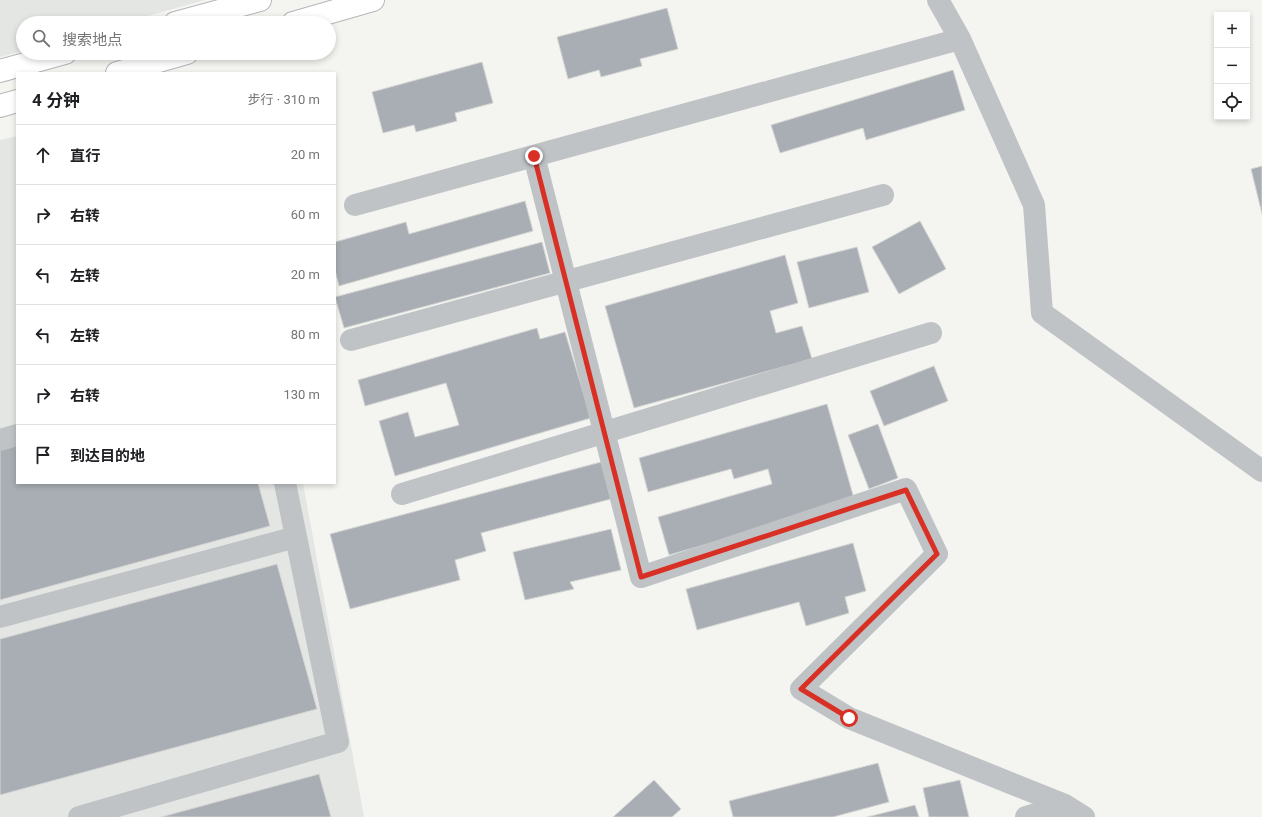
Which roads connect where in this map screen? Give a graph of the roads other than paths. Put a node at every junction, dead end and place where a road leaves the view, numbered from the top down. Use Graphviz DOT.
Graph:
graph roads {
  1 [pos="260,0"];
  2 [pos="373,0"];
  3 [pos="938,0"];
  4 [pos="201,16"];
  5 [pos="317,16"];
  6 [pos="960,38"];
  7 [pos="40,60"];
  8 [pos="162,60"];
  9 [pos="0,71"];
  10 [pos="120,72"];
  11 [pos="16,101"];
  12 [pos="0,106"];
  13 [pos="534,156"];
  14 [pos="883,195"];
  15 [pos="355,205"];
  16 [pos="566,282"];
  17 [pos="931,333"];
  18 [pos="351,340"];
  19 [pos="604,432"];
  20 [pos="16,435"];
  21 [pos="0,440"];
  22 [pos="1262,471"];
  23 [pos="285,484"];
  24 [pos="402,494"];
  25 [pos="296,537"];
  26 [pos="0,617"];
  27 [pos="1065,805"];
  28 [pos="79,817"];
  29 [pos="1026,817"];
  30 [pos="1084,817"];
  1 -- 4 [label="main road"];
  2 -- 5 [label="main road"];
  3 -- 6 [label="street"];
  6 -- 13 [label="street"];
  6 -- 22 [label="street"];
  7 -- 9 [label="main road"];
  8 -- 10 [label="main road"];
  11 -- 12 [label="main road"];
  13 -- 15 [label="street"];
  13 -- 16 [label="street"];
  14 -- 16 [label="street"];
  16 -- 18 [label="street"];
  16 -- 19 [label="street"];
  17 -- 19 [label="street"];
  19 -- 24 [label="street"];
  19 -- 27 [label="street"];
  20 -- 21 [label="street"];
  23 -- 25 [label="street"];
  25 -- 26 [label="street"];
  25 -- 28 [label="street"];
  27 -- 29 [label="street"];
  27 -- 30 [label="street"];
}
